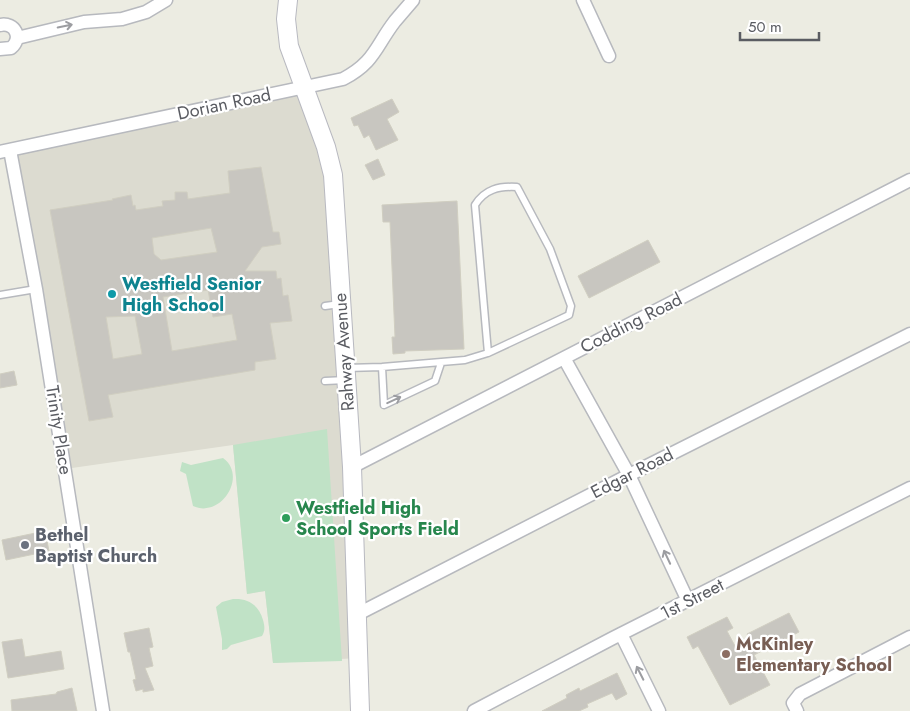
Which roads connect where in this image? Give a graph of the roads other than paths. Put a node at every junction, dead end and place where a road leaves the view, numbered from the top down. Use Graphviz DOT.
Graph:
graph roads {
  1 [pos="166,0"];
  2 [pos="288,0"];
  3 [pos="414,0"];
  4 [pos="583,0"];
  5 [pos="0,24"];
  6 [pos="17,38"];
  7 [pos="1,52"];
  8 [pos="609,56"];
  9 [pos="304,87"];
  10 [pos="5,151"];
  11 [pos="910,180"];
  12 [pos="36,289"];
  13 [pos="0,295"];
  14 [pos="910,334"];
  15 [pos="488,353"];
  16 [pos="564,358"];
  17 [pos="441,363"];
  18 [pos="382,367"];
  19 [pos="346,374"];
  20 [pos="325,381"];
  21 [pos="352,467"];
  22 [pos="629,475"];
  23 [pos="910,488"];
  24 [pos="688,601"];
  25 [pos="356,615"];
  26 [pos="621,634"];
  27 [pos="910,637"];
  28 [pos="103,711"];
  29 [pos="360,711"];
  30 [pos="474,711"];
  31 [pos="660,711"];
  32 [pos="797,711"];
  6 -- 1 [label="street, one-way"];
  2 -- 9 [label="street, Rahway Avenue"];
  3 -- 9 [label="street, Dorian Road"];
  4 -- 8 [label="street"];
  5 -- 6 [label="street"];
  6 -- 7 [label="street"];
  9 -- 10 [label="street, Dorian Road"];
  9 -- 19 [label="street, Rahway Avenue"];
  10 -- 12 [label="street, Trinity Place"];
  11 -- 16 [label="street, Codding Road"];
  12 -- 13 [label="lane"];
  12 -- 28 [label="street, Trinity Place"];
  14 -- 22 [label="street, Edgar Road"];
  15 -- 15 [label="lane"];
  15 -- 17 [label="lane"];
  16 -- 21 [label="street, Codding Road"];
  16 -- 22 [label="street"];
  17 -- 18 [label="lane"];
  18 -- 17 [label="lane, one-way"];
  18 -- 19 [label="lane"];
  19 -- 20 [label="lane"];
  19 -- 21 [label="street, Rahway Avenue"];
  21 -- 25 [label="street, Rahway Avenue"];
  24 -- 22 [label="street, one-way"];
  22 -- 25 [label="street, Edgar Road"];
  23 -- 24 [label="street, 1st Street"];
  24 -- 26 [label="street, 1st Street"];
  25 -- 29 [label="street, Rahway Avenue"];
  26 -- 30 [label="street, 1st Street"];
  31 -- 26 [label="street, one-way"];
  27 -- 32 [label="street"];
}
